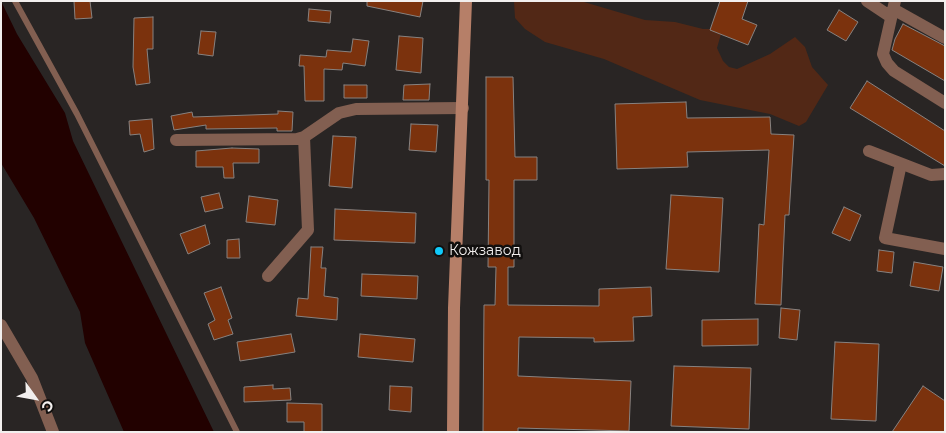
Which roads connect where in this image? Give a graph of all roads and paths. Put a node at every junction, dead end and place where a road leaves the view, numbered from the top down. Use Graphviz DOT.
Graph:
graph roads {
  1 [pos="15,1"];
  2 [pos="466,1"];
  3 [pos="867,1"];
  4 [pos="893,9"];
  5 [pos="945,38"];
  6 [pos="945,103"];
  7 [pos="463,108"];
  8 [pos="304,137"];
  9 [pos="176,140"];
  10 [pos="869,151"];
  11 [pos="901,164"];
  12 [pos="945,174"];
  13 [pos="945,249"];
  14 [pos="268,276"];
  15 [pos="1,325"];
  16 [pos="53,432"];
  17 [pos="237,432"];
  18 [pos="453,432"];
  1 -- 17 [label="lane"];
  2 -- 7 [label="main road"];
  3 -- 4 [label="street"];
  4 -- 5 [label="street"];
  4 -- 6 [label="street"];
  7 -- 8 [label="street"];
  7 -- 18 [label="main road"];
  8 -- 9 [label="street"];
  8 -- 14 [label="street"];
  10 -- 11 [label="street"];
  11 -- 12 [label="street"];
  11 -- 13 [label="street"];
  15 -- 16 [label="street"];
}
